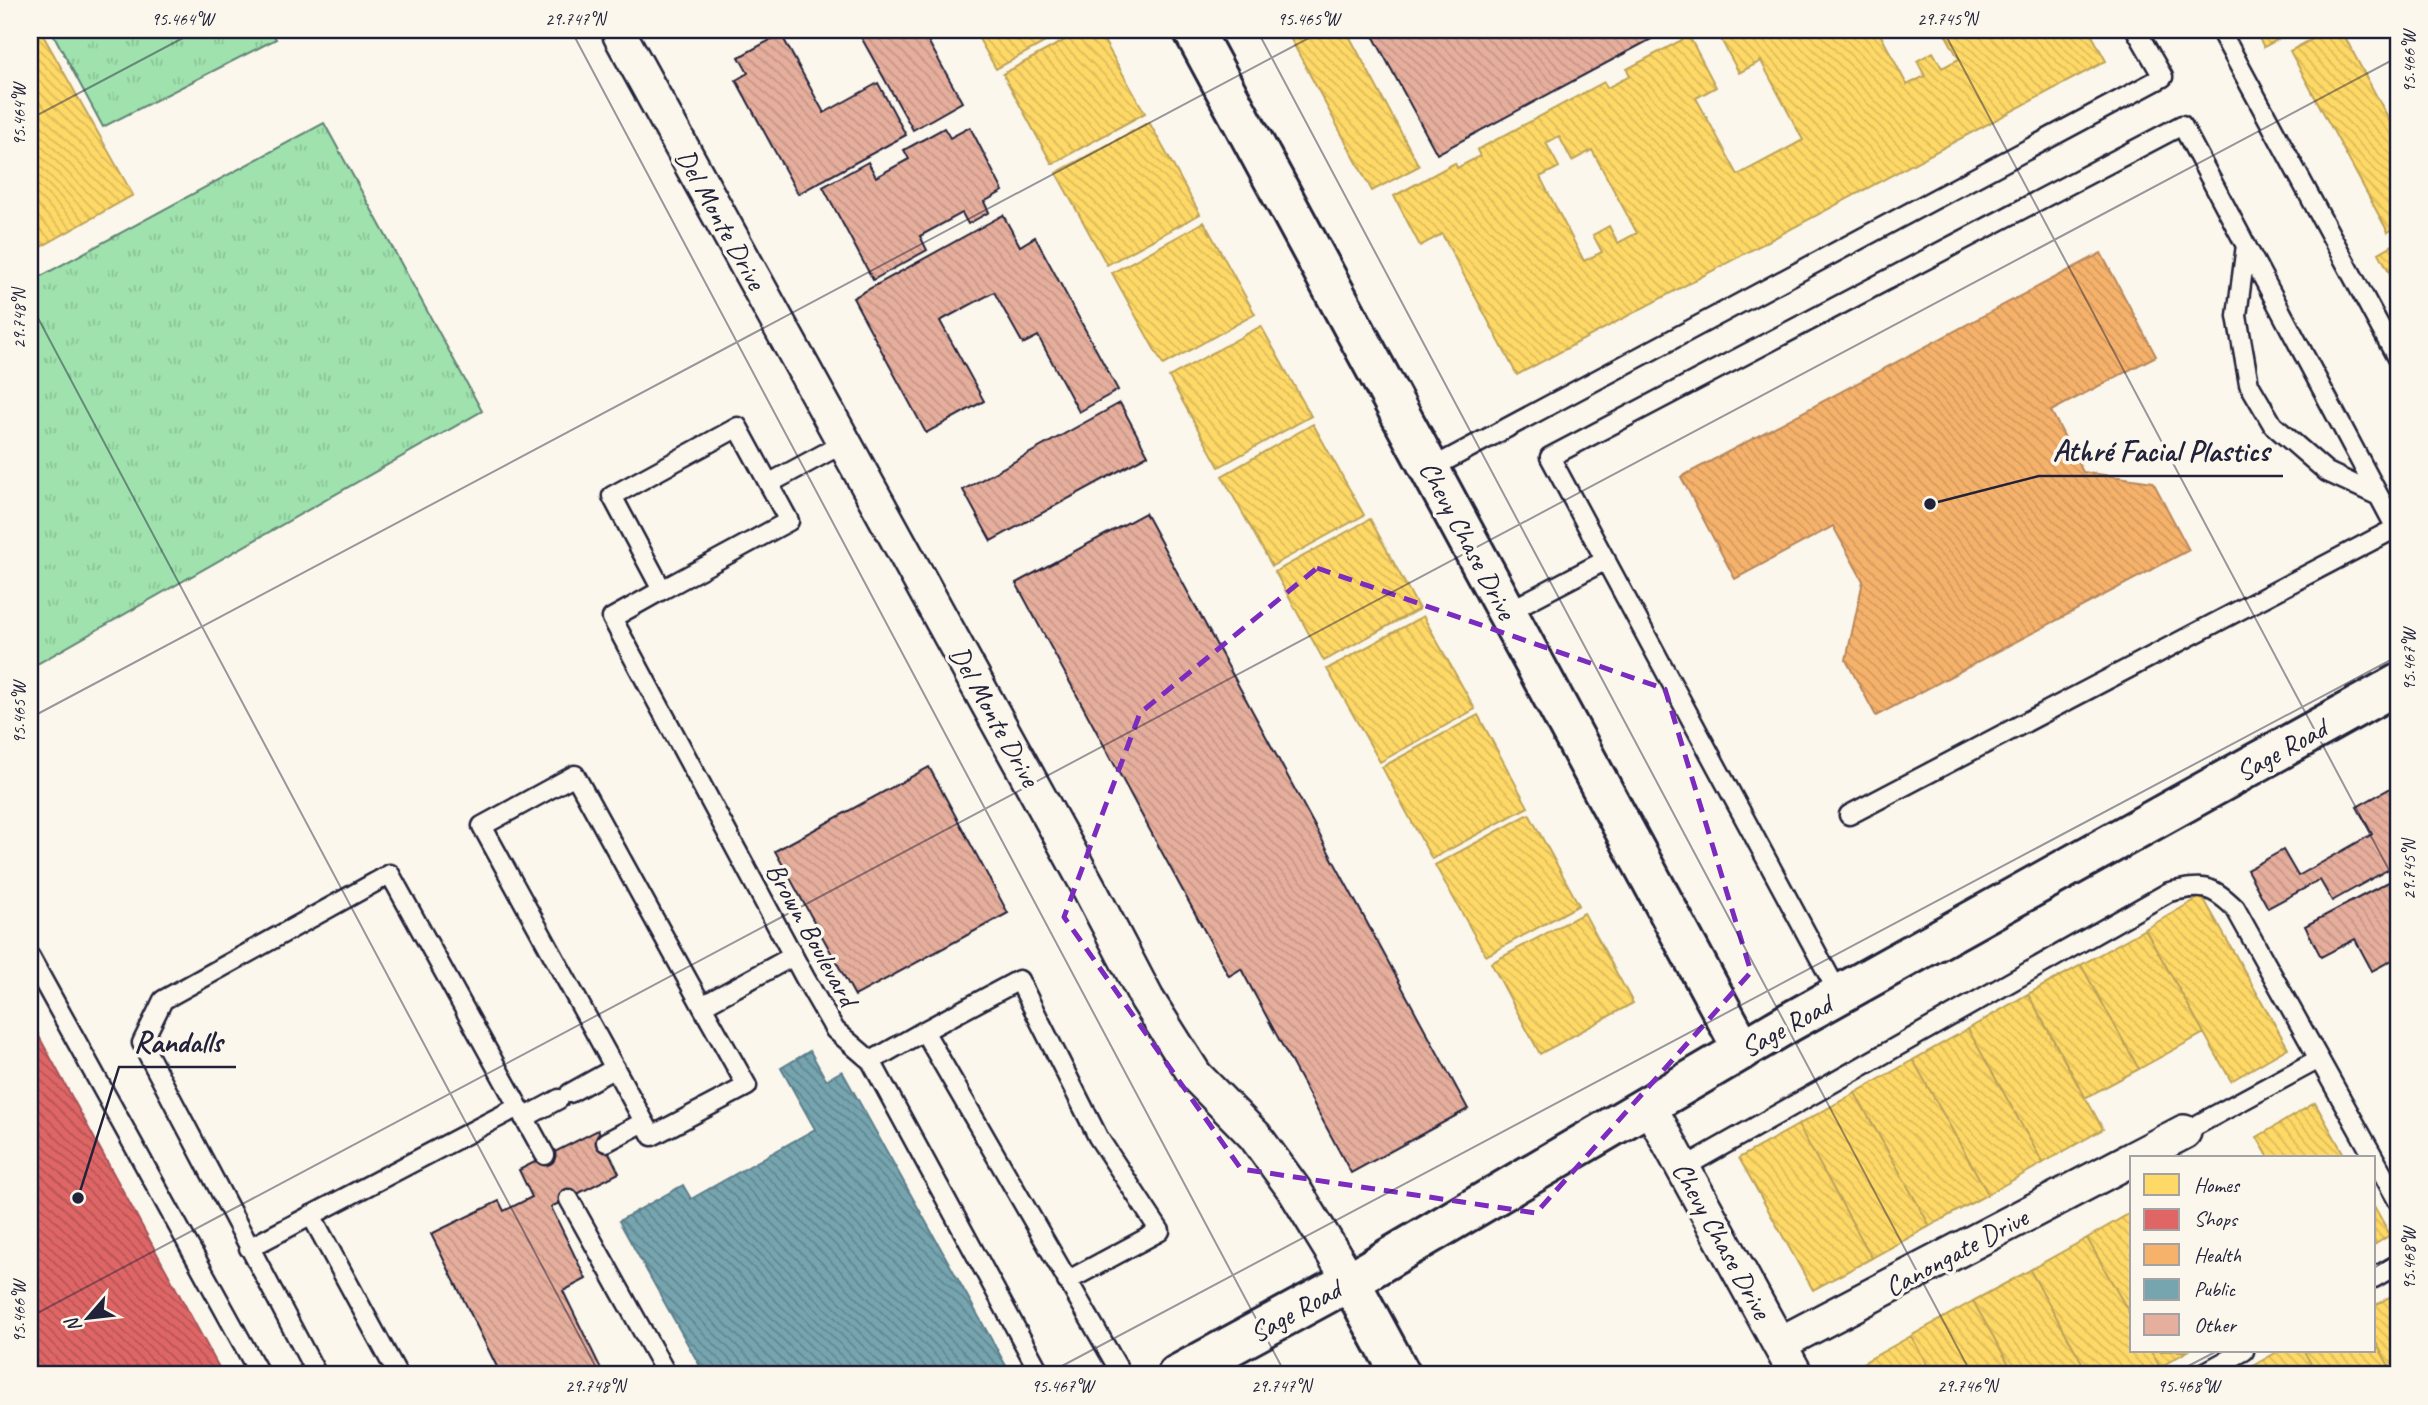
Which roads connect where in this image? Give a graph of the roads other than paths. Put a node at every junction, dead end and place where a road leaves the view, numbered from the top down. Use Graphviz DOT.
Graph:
graph roads {
  1 [pos="1193,30"];
  2 [pos="2136,30"];
  3 [pos="2220,30"];
  4 [pos="620,35"];
  5 [pos="2246,245"];
  6 [pos="2398,360"];
  7 [pos="844,443"];
  8 [pos="1430,469"];
  9 [pos="770,483"];
  10 [pos="2379,496"];
  11 [pos="2397,530"];
  12 [pos="1605,559"];
  13 [pos="662,590"];
  14 [pos="1507,612"];
  15 [pos="2398,684"];
  16 [pos="1849,816"];
  17 [pos="793,956"];
  18 [pos="30,957"];
  19 [pos="1840,996"];
  20 [pos="702,1006"];
  21 [pos="924,1031"];
  22 [pos="1743,1050"];
  23 [pos="2319,1059"];
  24 [pos="871,1061"];
  25 [pos="615,1068"];
  26 [pos="1648,1104"];
  27 [pos="521,1112"];
  28 [pos="644,1122"];
  29 [pos="2184,1132"];
  30 [pos="606,1142"];
  31 [pos="545,1155"];
  32 [pos="2139,1156"];
  33 [pos="2373,1156"];
  34 [pos="2130,1161"];
  35 [pos="2376,1161"];
  36 [pos="1682,1167"];
  37 [pos="569,1199"];
  38 [pos="2398,1201"];
  39 [pos="311,1215"];
  40 [pos="250,1248"];
  41 [pos="2398,1264"];
  42 [pos="2376,1277"];
  43 [pos="1067,1280"];
  44 [pos="1350,1282"];
  45 [pos="1779,1344"];
  46 [pos="2242,1352"];
  47 [pos="260,1375"];
  48 [pos="317,1375"];
  49 [pos="398,1375"];
  50 [pos="667,1375"];
  51 [pos="1041,1375"];
  52 [pos="1122,1375"];
  53 [pos="1177,1375"];
  54 [pos="1401,1375"];
  55 [pos="1796,1375"];
  56 [pos="2200,1375"];
  1 -- 8 [label="main road, Chevy Chase Drive"];
  2 -- 8 [label="lane"];
  3 -- 6 [label="lane"];
  4 -- 7 [label="street, Del Monte Drive"];
  5 -- 10 [label="lane"];
  5 -- 10 [label="lane"];
  5 -- 12 [label="lane"];
  7 -- 9 [label="lane"];
  7 -- 44 [label="street, Del Monte Drive"];
  8 -- 14 [label="main road, Chevy Chase Drive"];
  9 -- 13 [label="lane"];
  9 -- 13 [label="lane"];
  10 -- 11 [label="lane"];
  11 -- 16 [label="lane"];
  12 -- 14 [label="lane"];
  12 -- 19 [label="lane"];
  13 -- 17 [label="lane, Brown Boulevard"];
  14 -- 22 [label="main road, Chevy Chase Drive"];
  15 -- 19 [label="main road, Sage Road"];
  17 -- 20 [label="lane"];
  17 -- 24 [label="lane, Brown Boulevard"];
  18 -- 47 [label="lane"];
  19 -- 22 [label="main road, Sage Road"];
  20 -- 25 [label="lane"];
  20 -- 28 [label="lane"];
  21 -- 24 [label="lane"];
  21 -- 43 [label="lane"];
  21 -- 43 [label="lane"];
  22 -- 26 [label="main road, Sage Road"];
  23 -- 29 [label="lane"];
  23 -- 33 [label="lane"];
  23 -- 36 [label="lane"];
  24 -- 51 [label="lane, Brown Boulevard"];
  25 -- 27 [label="lane"];
  25 -- 28 [label="lane"];
  26 -- 36 [label="street, Chevy Chase Drive"];
  26 -- 44 [label="main road, Sage Road"];
  27 -- 31 [label="lane"];
  27 -- 39 [label="lane"];
  27 -- 40 [label="lane"];
  28 -- 30 [label="lane"];
  29 -- 32 [label="street, Canongate Drive"];
  34 -- 45 [label="street, Canongate Drive"];
  35 -- 38 [label="lane"];
  36 -- 45 [label="street, Chevy Chase Drive"];
  37 -- 50 [label="lane"];
  39 -- 40 [label="lane"];
  39 -- 49 [label="lane"];
  40 -- 48 [label="lane"];
  41 -- 42 [label="lane"];
  43 -- 52 [label="lane"];
  44 -- 53 [label="main road, Sage Road"];
  44 -- 54 [label="main road, Del Monte Drive"];
  45 -- 55 [label="street, Chevy Chase Drive"];
  46 -- 56 [label="lane"];
}
